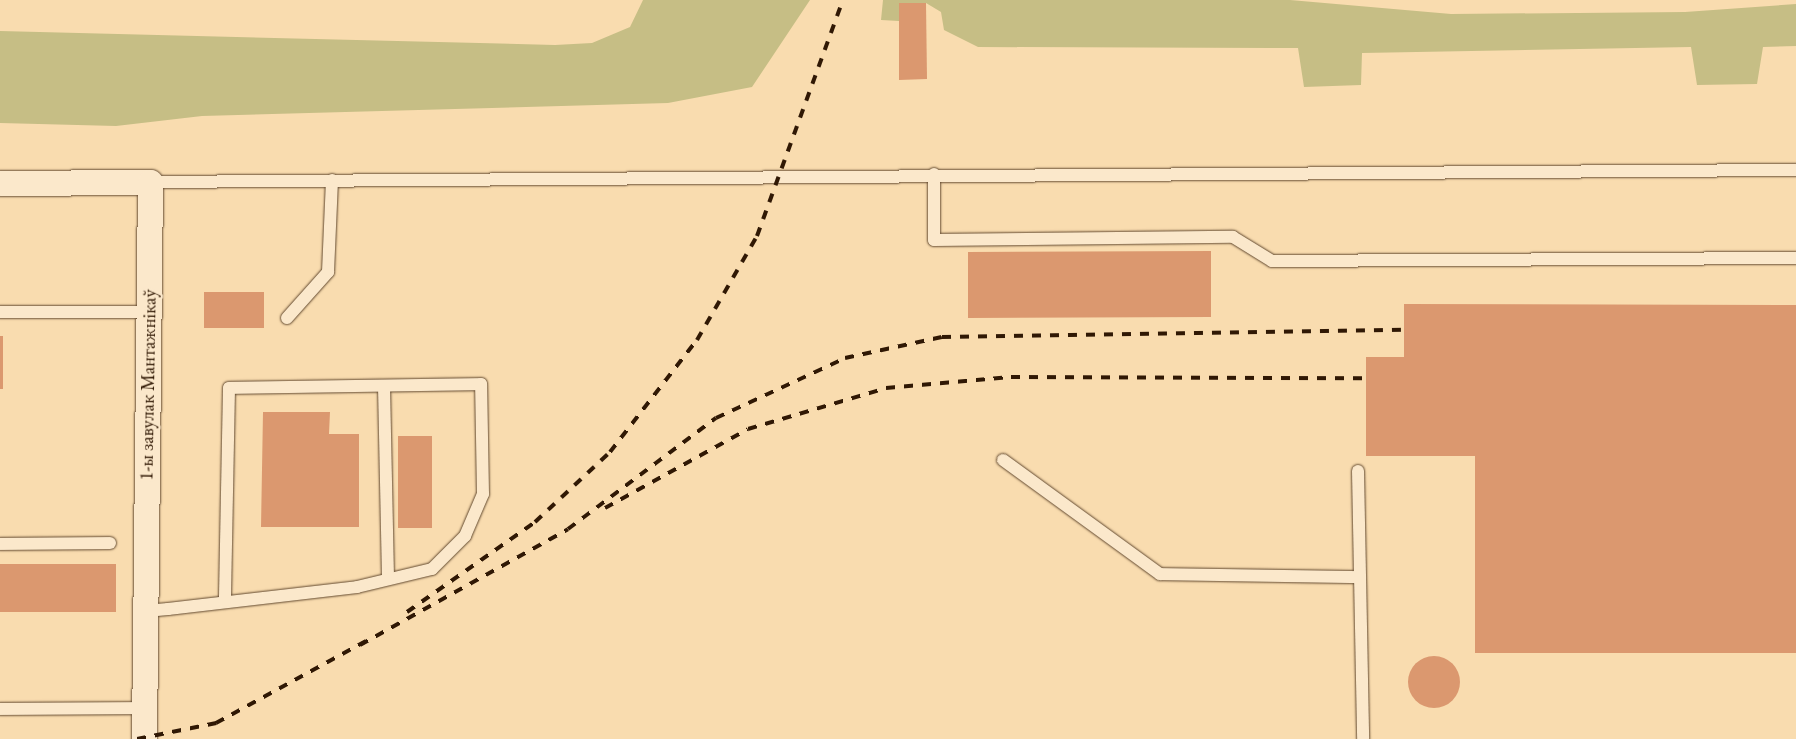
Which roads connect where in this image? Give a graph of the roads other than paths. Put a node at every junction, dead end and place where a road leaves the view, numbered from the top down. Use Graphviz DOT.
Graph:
graph roads {
  1 [pos="1796,170"];
  2 [pos="934,174"];
  3 [pos="332,180"];
  4 [pos="150,182"];
  5 [pos="0,183"];
  6 [pos="1796,258"];
  7 [pos="0,312"];
  8 [pos="149,312"];
  9 [pos="288,318"];
  10 [pos="384,386"];
  11 [pos="1003,460"];
  12 [pos="1358,471"];
  13 [pos="110,543"];
  14 [pos="0,544"];
  15 [pos="1360,577"];
  16 [pos="388,580"];
  17 [pos="225,602"];
  18 [pos="146,611"];
  19 [pos="0,708"];
  20 [pos="145,708"];
  21 [pos="144,739"];
  22 [pos="1363,739"];
  1 -- 2 [label="lane"];
  2 -- 3 [label="lane"];
  2 -- 6 [label="lane"];
  3 -- 4 [label="lane"];
  3 -- 9 [label="lane"];
  4 -- 5 [label="street"];
  4 -- 8 [label="street, 1-ы завулак Мантажнікаў"];
  7 -- 8 [label="lane"];
  8 -- 18 [label="street, 1-ы завулак Мантажнікаў"];
  10 -- 16 [label="lane"];
  10 -- 16 [label="lane"];
  10 -- 17 [label="lane"];
  11 -- 15 [label="lane"];
  12 -- 15 [label="lane"];
  13 -- 14 [label="lane"];
  15 -- 22 [label="lane"];
  16 -- 17 [label="lane"];
  17 -- 18 [label="lane"];
  18 -- 20 [label="street, 1-ы завулак Мантажнікаў"];
  19 -- 20 [label="lane"];
  20 -- 21 [label="street, 1-ы завулак Мантажнікаў"];
}
